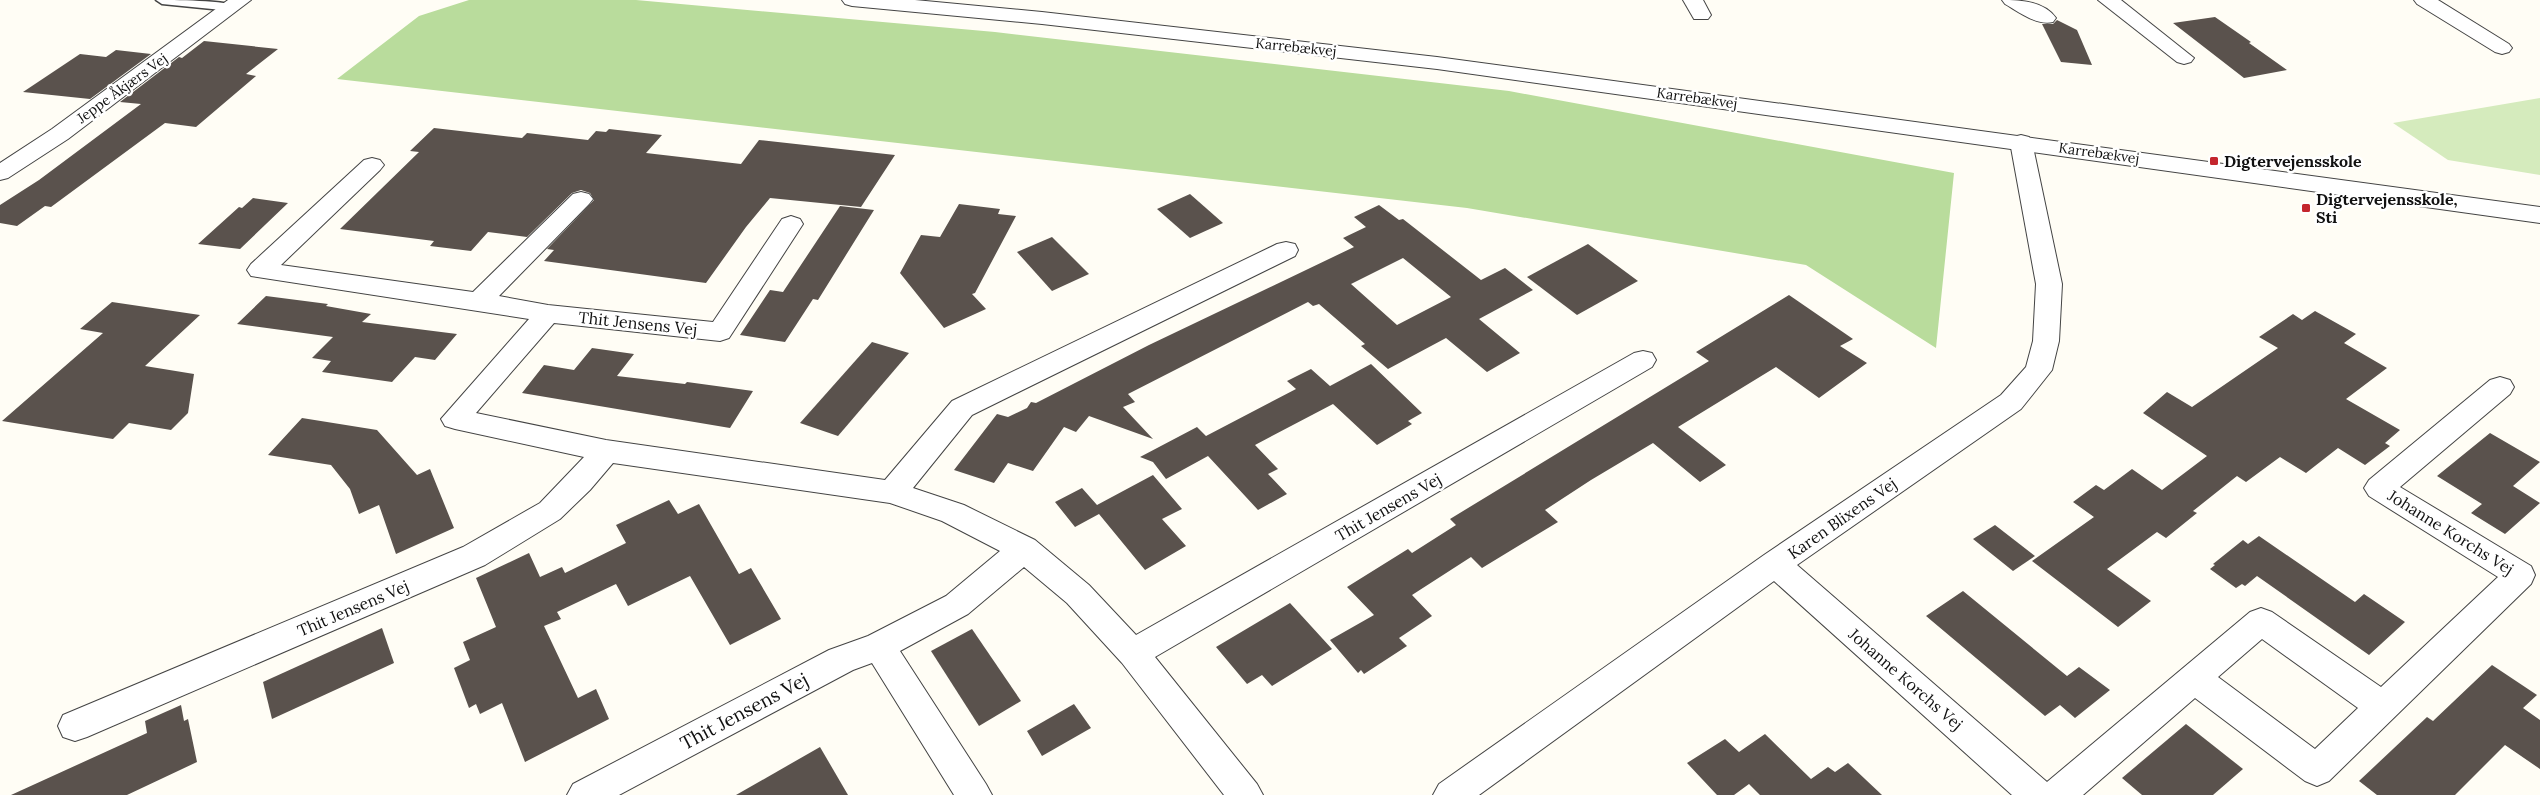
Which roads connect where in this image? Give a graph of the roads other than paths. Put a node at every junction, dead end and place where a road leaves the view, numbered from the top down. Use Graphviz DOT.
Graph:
graph roads {
  1 [pos="162,0"];
  2 [pos="852,0"];
  3 [pos="2012,0"];
  4 [pos="2108,0"];
  5 [pos="2424,0"];
  6 [pos="237,3"];
  7 [pos="2046,18"];
  8 [pos="2502,48"];
  9 [pos="2184,58"];
  10 [pos="2021,142"];
  11 [pos="372,165"];
  12 [pos="0,173"];
  13 [pos="581,198"];
  14 [pos="2540,215"];
  15 [pos="791,224"];
  16 [pos="1286,250"];
  17 [pos="479,301"];
  18 [pos="548,314"];
  19 [pos="1643,360"];
  20 [pos="2500,387"];
  21 [pos="606,451"];
  22 [pos="892,492"];
  23 [pos="1024,549"];
  24 [pos="1775,564"];
  25 [pos="879,646"];
  26 [pos="1133,653"];
  27 [pos="2194,678"];
  28 [pos="2383,707"];
  29 [pos="75,726"];
  30 [pos="586,795"];
  31 [pos="974,795"];
  32 [pos="1245,795"];
  33 [pos="1452,795"];
  34 [pos="2037,795"];
  35 [pos="2057,795"];
  1 -- 6 [label="lane"];
  2 -- 10 [label="street, Karrebækvej"];
  3 -- 7 [label="street"];
  4 -- 9 [label="street"];
  5 -- 8 [label="street"];
  6 -- 12 [label="street, Jeppe Åkjærs Vej"];
  10 -- 14 [label="street, Karrebækvej"];
  10 -- 24 [label="street, Karen Blixens Vej"];
  11 -- 17 [label="street, Thit Jensens Vej"];
  13 -- 17 [label="street"];
  15 -- 18 [label="street, Thit Jensens Vej"];
  16 -- 22 [label="street"];
  17 -- 18 [label="street, Thit Jensens Vej"];
  18 -- 21 [label="street"];
  19 -- 26 [label="street, Thit Jensens Vej"];
  20 -- 28 [label="street, Johanne Korchs Vej"];
  21 -- 22 [label="street"];
  21 -- 29 [label="street, Thit Jensens Vej"];
  22 -- 23 [label="street"];
  23 -- 25 [label="street, Thit Jensens Vej"];
  23 -- 26 [label="street"];
  24 -- 33 [label="street, Karen Blixens Vej"];
  24 -- 34 [label="street, Johanne Korchs Vej"];
  25 -- 30 [label="street, Thit Jensens Vej"];
  25 -- 31 [label="street"];
  26 -- 32 [label="street"];
  27 -- 28 [label="street"];
  27 -- 28 [label="street, Johanne Korchs Vej"];
  27 -- 35 [label="street"];
}
